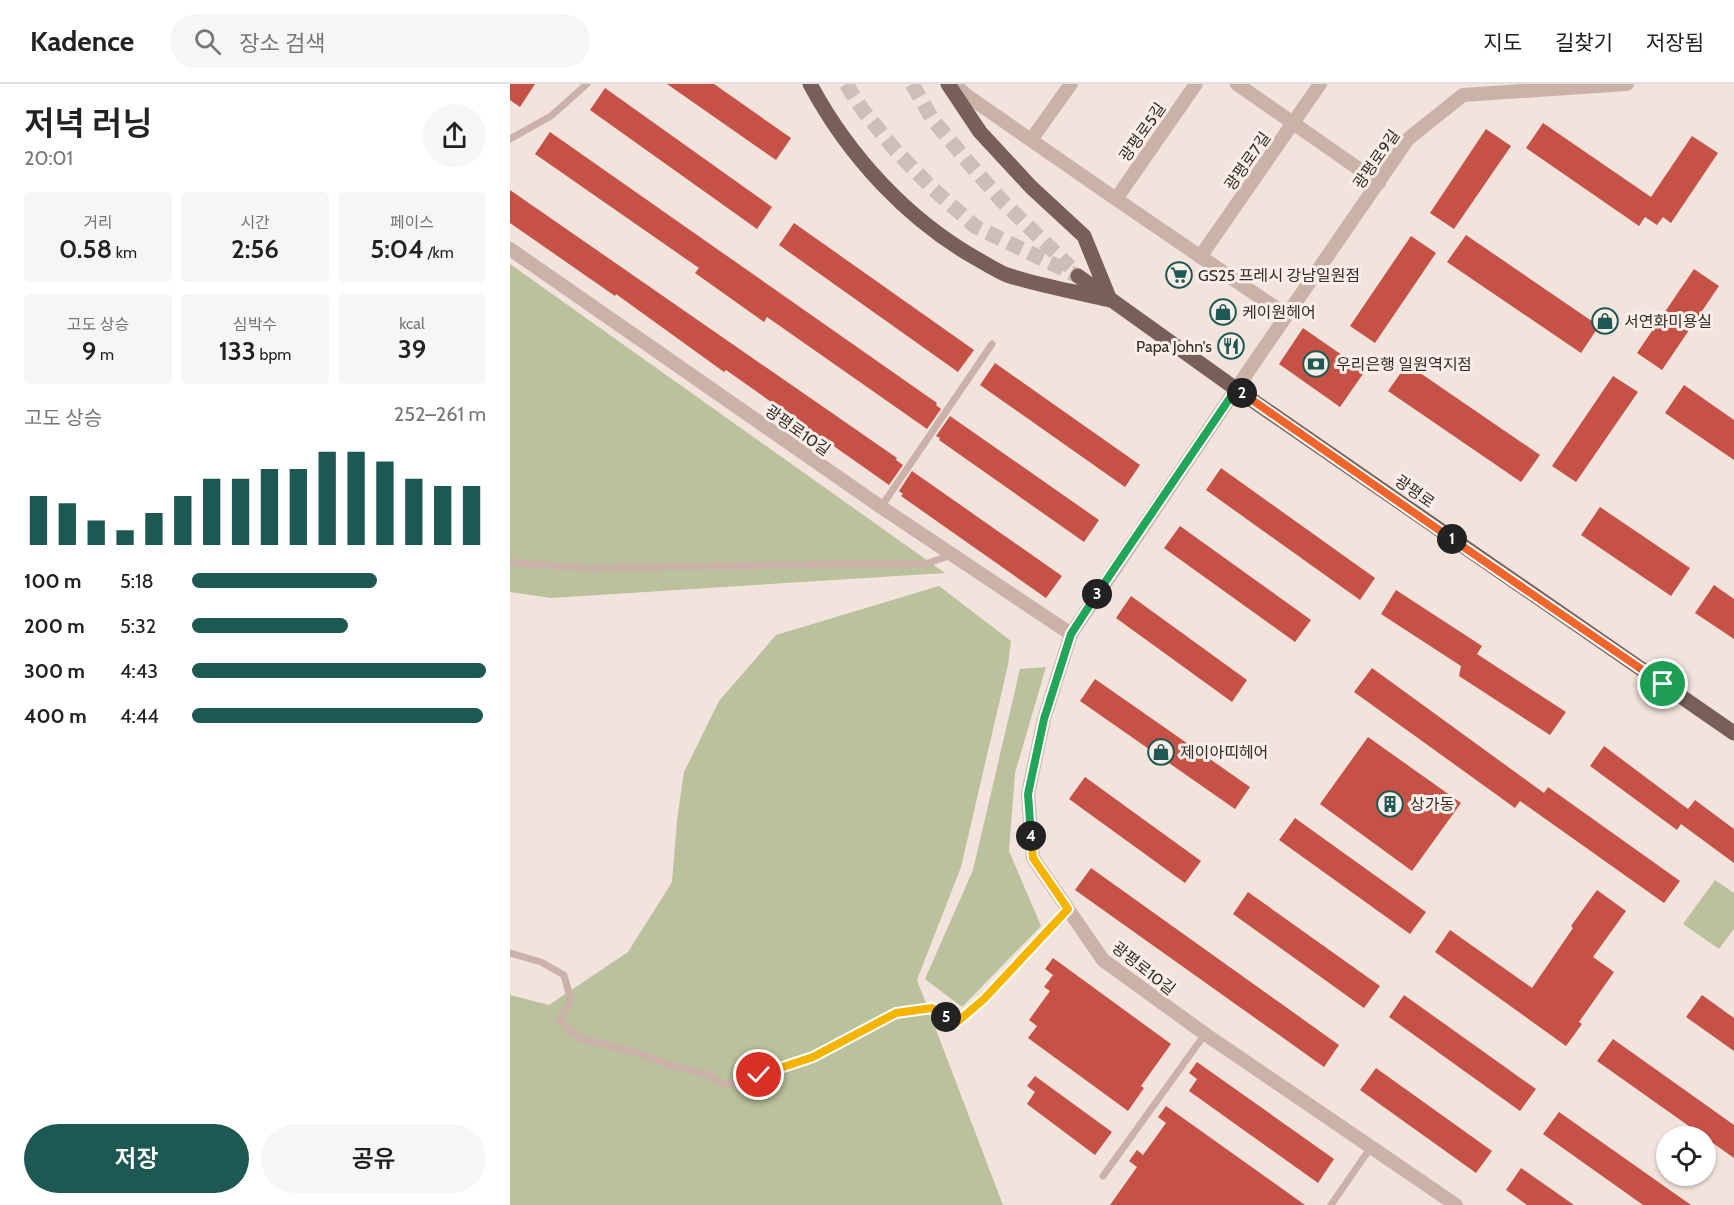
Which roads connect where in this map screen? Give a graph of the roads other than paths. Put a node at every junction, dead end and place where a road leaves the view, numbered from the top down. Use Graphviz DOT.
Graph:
graph roads {
  1 [pos="587,84"];
  2 [pos="810,84"];
  3 [pos="948,84"];
  4 [pos="954,84"];
  5 [pos="1071,84"];
  6 [pos="1196,84"];
  7 [pos="1237,84"];
  8 [pos="1320,84"];
  9 [pos="1627,84"];
  10 [pos="1293,124"];
  11 [pos="510,139"];
  12 [pos="1031,140"];
  13 [pos="1379,183"];
  14 [pos="1116,199"];
  15 [pos="510,249"];
  16 [pos="1200,257"];
  17 [pos="1078,276"];
  18 [pos="1110,300"];
  19 [pos="1286,315"];
  20 [pos="992,344"];
  21 [pos="1236,389"];
  22 [pos="881,507"];
  23 [pos="952,555"];
  24 [pos="510,561"];
  25 [pos="1071,634"];
  26 [pos="1734,733"];
  27 [pos="1068,909"];
  28 [pos="510,953"];
  29 [pos="1205,1034"];
  30 [pos="1371,1147"];
  31 [pos="1103,1176"];
  32 [pos="1330,1205"];
  33 [pos="1456,1205"];
  1 -- 11 [label="lane"];
  2 -- 18 [label="main road"];
  3 -- 18 [label="main road"];
  4 -- 12 [label="street"];
  5 -- 12 [label="street"];
  6 -- 14 [label="street, 광평로5길"];
  7 -- 10 [label="street"];
  8 -- 10 [label="street, 광평로7길"];
  9 -- 13 [label="street, 광평로9길"];
  10 -- 13 [label="street"];
  10 -- 16 [label="street, 광평로7길"];
  12 -- 14 [label="street"];
  13 -- 19 [label="street, 광평로9길"];
  14 -- 16 [label="street"];
  15 -- 22 [label="street, 광평로10길"];
  16 -- 19 [label="street"];
  17 -- 18 [label="main road, 광평로"];
  18 -- 21 [label="main road, 광평로"];
  19 -- 21 [label="street, 광평로9길"];
  20 -- 22 [label="lane"];
  21 -- 25 [label="street, 광평로10길"];
  21 -- 26 [label="main road, 광평로"];
  22 -- 23 [label="street, 광평로10길"];
  23 -- 24 [label="lane"];
  23 -- 25 [label="street, 광평로10길"];
  25 -- 27 [label="street, 광평로10길"];
  27 -- 28 [label="lane"];
  27 -- 29 [label="street, 광평로10길"];
  29 -- 30 [label="street, 광평로10길"];
  29 -- 31 [label="lane"];
  30 -- 32 [label="lane"];
  30 -- 33 [label="street, 광평로10길"];
}
